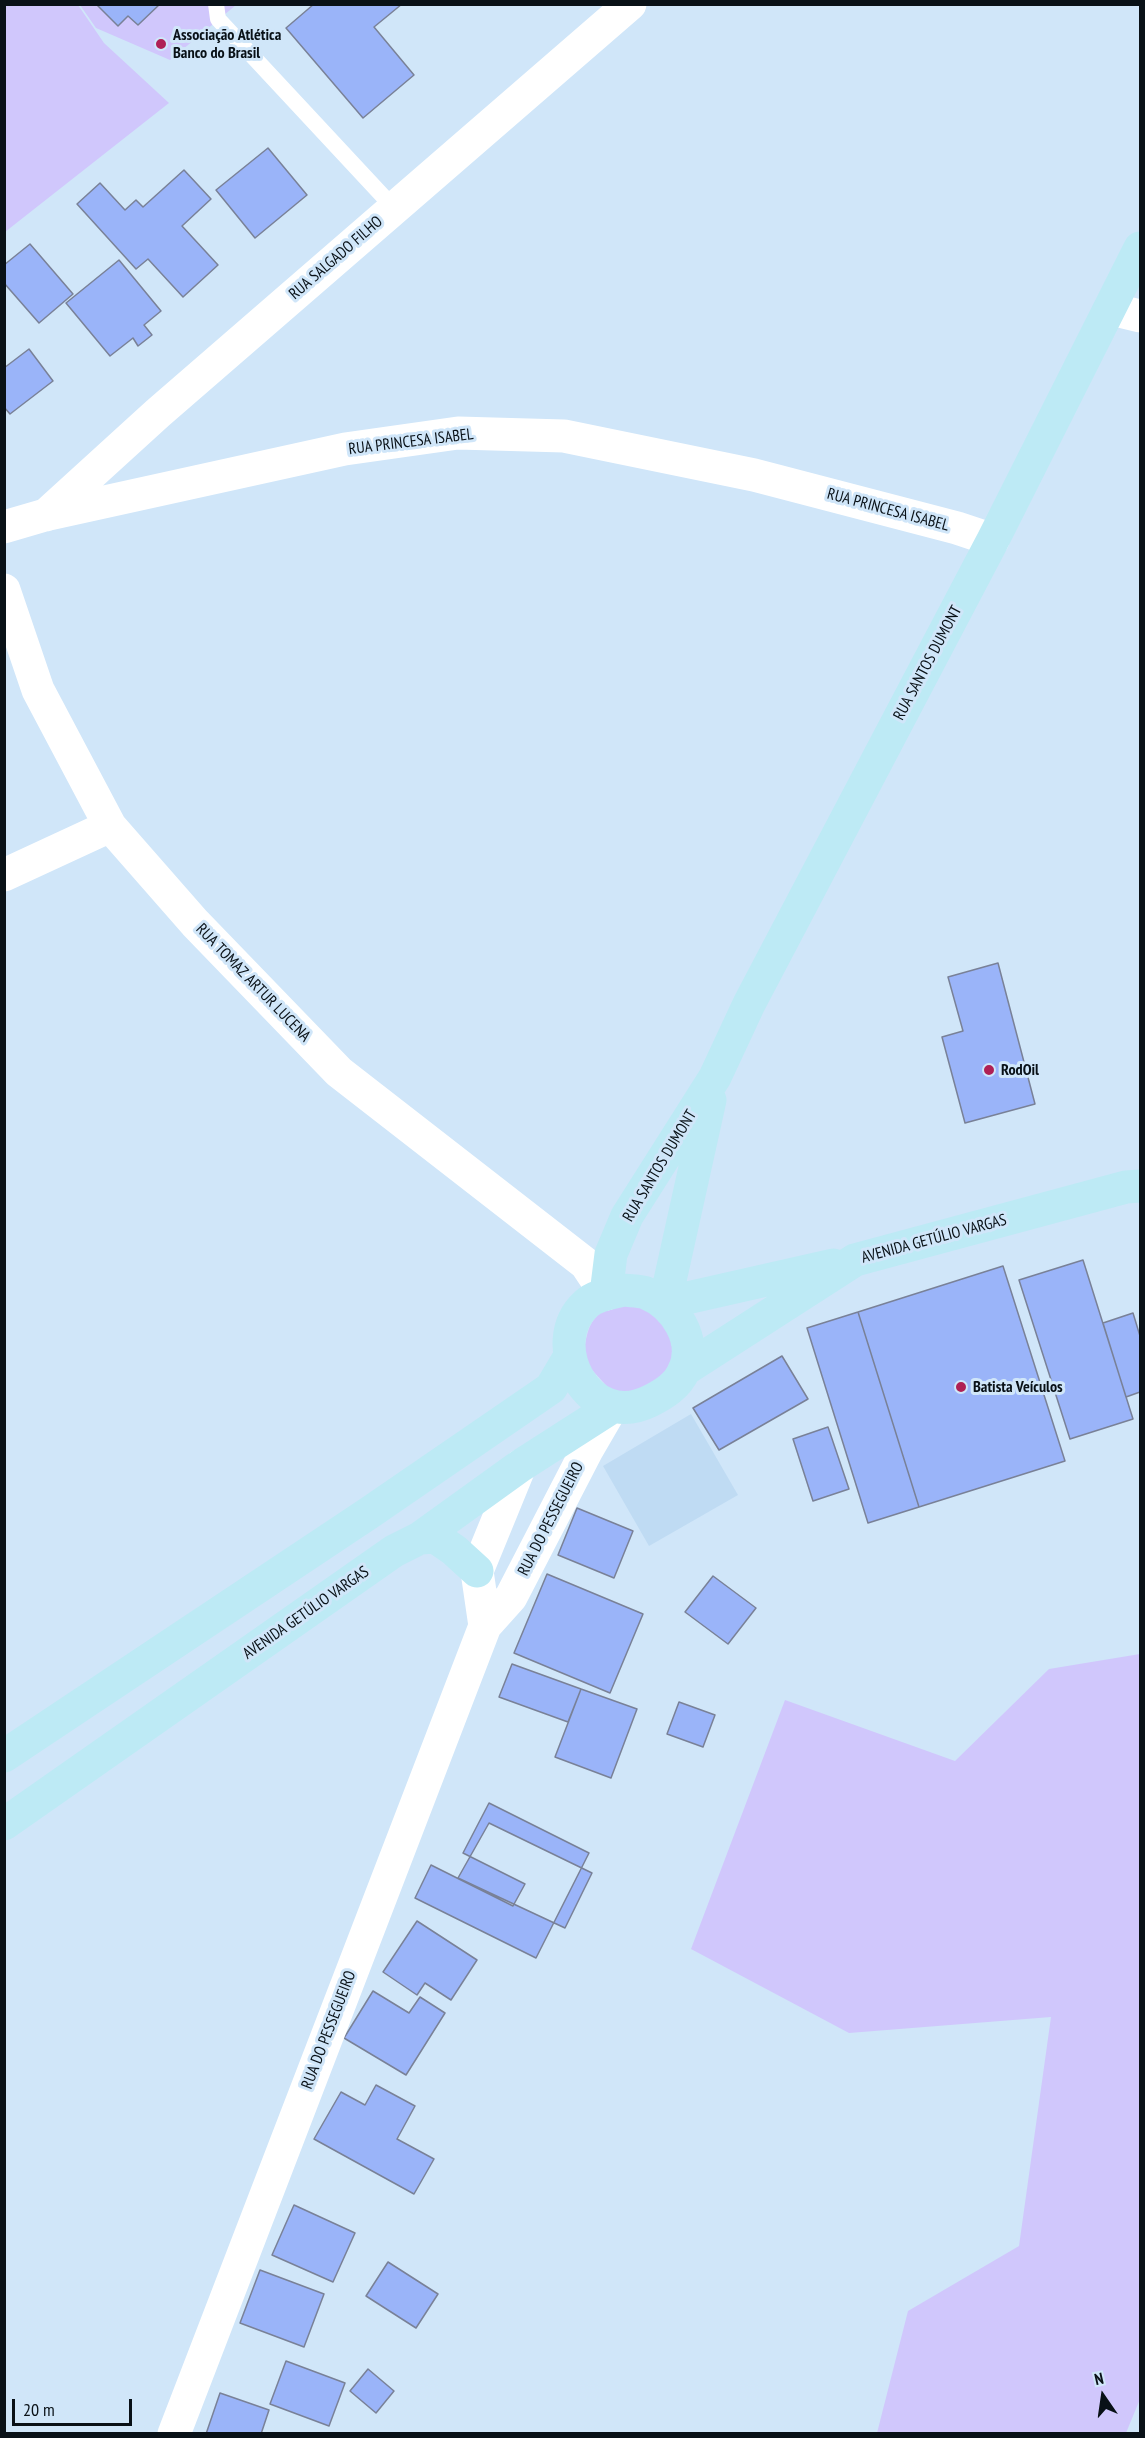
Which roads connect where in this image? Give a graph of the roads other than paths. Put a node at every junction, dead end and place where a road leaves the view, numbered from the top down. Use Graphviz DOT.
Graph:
graph roads {
  1 [pos="216,4"];
  2 [pos="630,4"];
  3 [pos="394,208"];
  4 [pos="1140,248"];
  5 [pos="1126,312"];
  6 [pos="45,515"];
  7 [pos="4,527"];
  8 [pos="993,540"];
  9 [pos="4,590"];
  10 [pos="111,826"];
  11 [pos="4,875"];
  12 [pos="715,1077"];
  13 [pos="1136,1184"];
  14 [pos="855,1260"];
  15 [pos="606,1294"];
  16 [pos="665,1303"];
  17 [pos="570,1356"];
  18 [pos="684,1370"];
  19 [pos="551,1388"];
  20 [pos="612,1407"];
  21 [pos="520,1466"];
  22 [pos="420,1538"];
  23 [pos="477,1571"];
  24 [pos="484,1626"];
  25 [pos="4,1756"];
  26 [pos="4,1824"];
  27 [pos="174,2433"];
  1 -- 3 [label="lane"];
  2 -- 3 [label="street, RUA SALGADO FILHO"];
  3 -- 6 [label="street, RUA SALGADO FILHO"];
  4 -- 5 [label="main road, RUA SANTOS DUMONT"];
  5 -- 8 [label="main road, RUA SANTOS DUMONT"];
  6 -- 7 [label="street, RUA PRINCESA ISABEL"];
  6 -- 8 [label="street, RUA PRINCESA ISABEL"];
  8 -- 12 [label="main road, RUA SANTOS DUMONT"];
  9 -- 10 [label="street, RUA TOMAZ ARTUR LUCENA"];
  10 -- 11 [label="street"];
  10 -- 15 [label="street, RUA TOMAZ ARTUR LUCENA"];
  12 -- 15 [label="main road, RUA SANTOS DUMONT"];
  12 -- 16 [label="main road, RUA SANTOS DUMONT"];
  13 -- 14 [label="main road, AVENIDA GETÚLIO VARGAS"];
  14 -- 16 [label="main road"];
  14 -- 18 [label="main road, AVENIDA GETÚLIO VARGAS"];
  15 -- 16 [label="main road"];
  15 -- 17 [label="main road"];
  16 -- 18 [label="main road"];
  17 -- 19 [label="main road"];
  17 -- 20 [label="main road"];
  18 -- 20 [label="main road"];
  19 -- 21 [label="main road"];
  19 -- 25 [label="main road"];
  20 -- 21 [label="main road, AVENIDA GETÚLIO VARGAS"];
  20 -- 24 [label="street, RUA DO PESSEGUEIRO"];
  21 -- 22 [label="main road, AVENIDA GETÚLIO VARGAS"];
  21 -- 23 [label="street, RUA DO PESSEGUEIRO"];
  22 -- 23 [label="main road"];
  22 -- 26 [label="main road, AVENIDA GETÚLIO VARGAS"];
  23 -- 24 [label="street, RUA DO PESSEGUEIRO"];
  24 -- 27 [label="street, RUA DO PESSEGUEIRO"];
}
